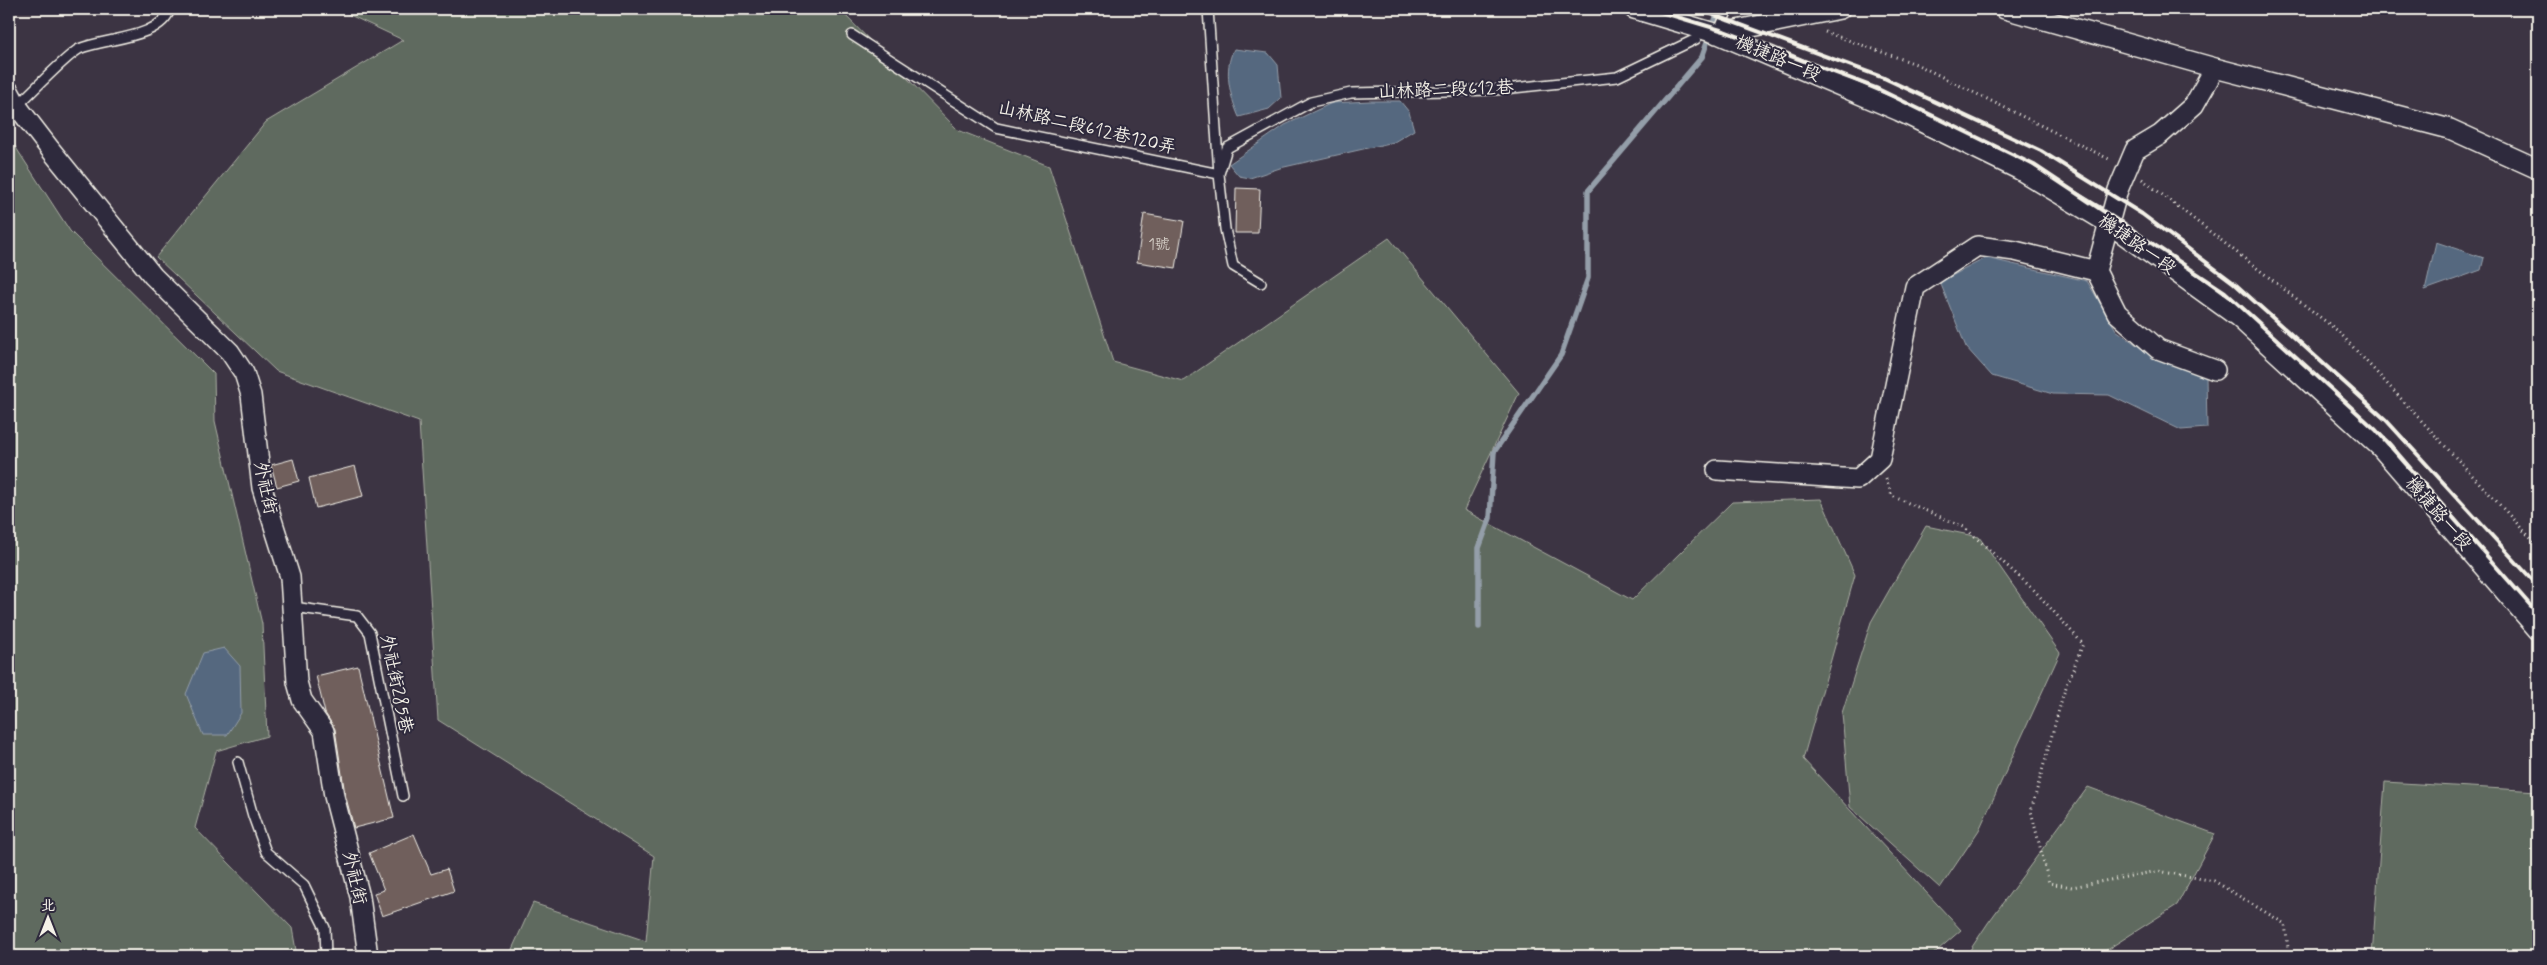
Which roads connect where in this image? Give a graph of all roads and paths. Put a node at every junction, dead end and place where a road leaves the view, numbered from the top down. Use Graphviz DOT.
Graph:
graph roads {
  1 [pos="170,9"];
  2 [pos="1208,9"];
  3 [pos="1634,9"];
  4 [pos="1728,9"];
  5 [pos="1840,9"];
  6 [pos="2005,9"];
  7 [pos="1790,19"];
  8 [pos="1697,34"];
  9 [pos="1717,34"];
  10 [pos="852,35"];
  11 [pos="2215,68"];
  12 [pos="13,99"];
  13 [pos="2128,167"];
  14 [pos="2538,168"];
  15 [pos="1219,174"];
  16 [pos="2108,223"];
  17 [pos="2096,272"];
  18 [pos="1261,282"];
  19 [pos="2215,370"];
  20 [pos="1880,459"];
  21 [pos="1717,470"];
  22 [pos="2538,546"];
  23 [pos="293,607"];
  24 [pos="2538,630"];
  25 [pos="238,762"];
  26 [pos="403,796"];
  27 [pos="326,956"];
  28 [pos="368,956"];
  29 [pos="2289,956"];
  1 -- 12 [label="lane"];
  2 -- 15 [label="lane, 山林路二段612巷"];
  3 -- 8 [label="street, 機捷路一段"];
  4 -- 9 [label="lane"];
  5 -- 7 [label="street"];
  6 -- 11 [label="street"];
  7 -- 9 [label="street"];
  7 -- 13 [label="path"];
  8 -- 9 [label="street, 機捷路一段"];
  8 -- 15 [label="lane, 山林路二段612巷"];
  9 -- 16 [label="street, 機捷路一段"];
  10 -- 15 [label="lane, 山林路二段612巷120弄"];
  11 -- 13 [label="street"];
  11 -- 14 [label="street"];
  12 -- 23 [label="street, 外社街"];
  13 -- 16 [label="street"];
  13 -- 22 [label="path"];
  15 -- 18 [label="lane, 山林路二段612巷"];
  16 -- 17 [label="street"];
  16 -- 24 [label="street, 機捷路一段"];
  17 -- 19 [label="street"];
  17 -- 20 [label="street"];
  20 -- 21 [label="street"];
  20 -- 29 [label="path"];
  23 -- 26 [label="lane, 外社街285巷"];
  23 -- 28 [label="street, 外社街"];
  25 -- 27 [label="lane"];
}
